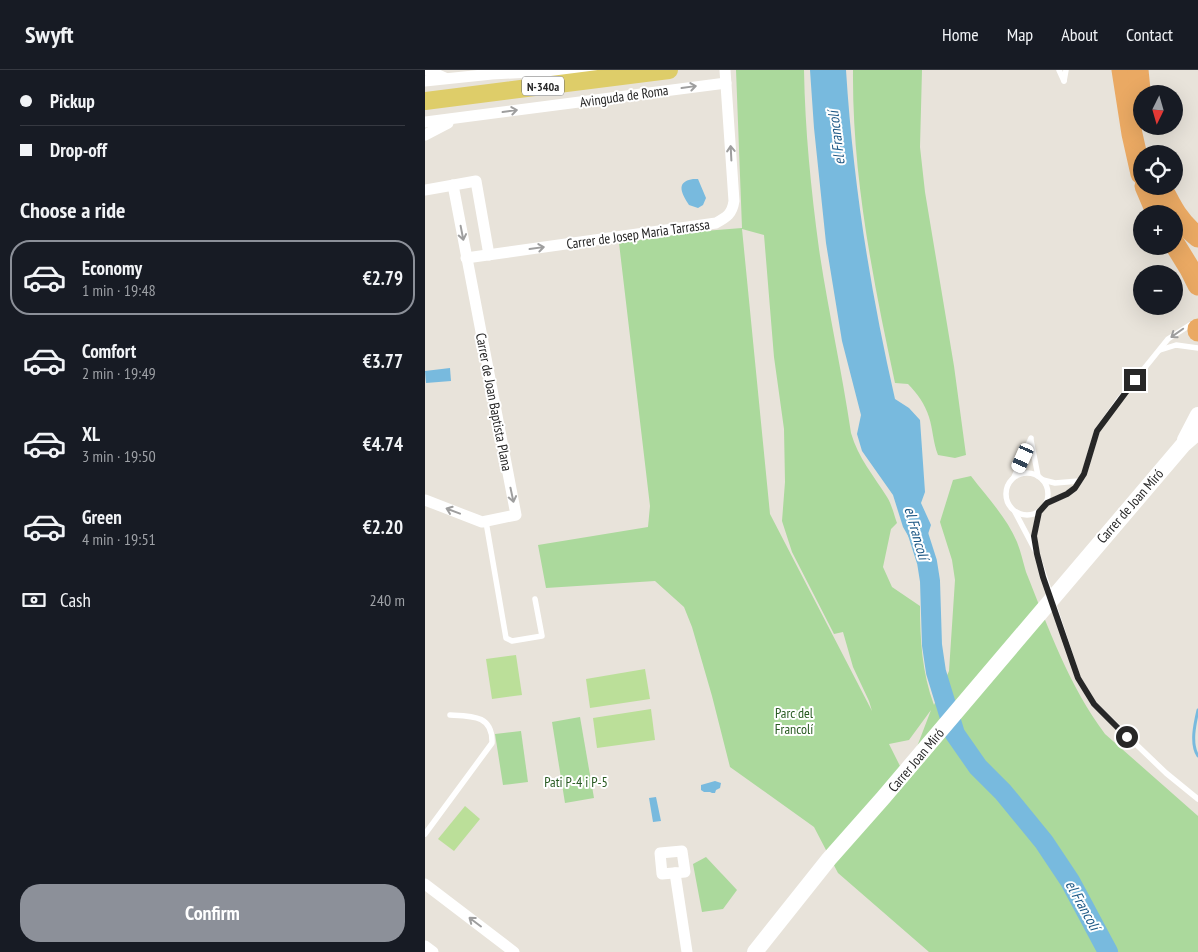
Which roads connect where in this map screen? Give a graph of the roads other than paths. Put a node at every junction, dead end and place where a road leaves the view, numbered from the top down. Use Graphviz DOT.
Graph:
graph roads {
  1 [pos="427,70"];
  2 [pos="569,70"];
  3 [pos="573,70"];
  4 [pos="725,70"];
  5 [pos="1059,70"];
  6 [pos="1066,70"];
  7 [pos="1121,70"];
  8 [pos="1138,70"];
  9 [pos="516,71"];
  10 [pos="665,71"];
  11 [pos="445,78"];
  12 [pos="425,81"];
  13 [pos="726,82"];
  14 [pos="1140,85"];
  15 [pos="425,101"];
  16 [pos="462,118"];
  17 [pos="425,122"];
  18 [pos="425,135"];
  19 [pos="1134,145"];
  20 [pos="453,185"];
  21 [pos="425,190"];
  22 [pos="1166,195"];
  23 [pos="1198,237"];
  24 [pos="489,255"];
  25 [pos="1182,255"];
  26 [pos="467,258"];
  27 [pos="1198,285"];
  28 [pos="1198,320"];
  29 [pos="1198,348"];
  30 [pos="1158,351"];
  31 [pos="1198,422"];
  32 [pos="1014,478"];
  33 [pos="1040,478"];
  34 [pos="1079,482"];
  35 [pos="425,500"];
  36 [pos="1047,503"];
  37 [pos="1014,511"];
  38 [pos="1039,512"];
  39 [pos="484,522"];
  40 [pos="1037,554"];
  41 [pos="1078,568"];
  42 [pos="535,599"];
  43 [pos="450,715"];
  44 [pos="1198,800"];
  45 [pos="425,834"];
  46 [pos="675,873"];
  47 [pos="425,884"];
  48 [pos="425,946"];
  49 [pos="433,952"];
  50 [pos="513,952"];
  51 [pos="687,952"];
  52 [pos="755,952"];
  1 -- 11 [label="street"];
  2 -- 9 [label="street"];
  3 -- 10 [label="street, Avinguda de Roma"];
  4 -- 13 [label="street, Carrer de Josep Maria Tarrassa"];
  5 -- 6 [label="lane"];
  7 -- 19 [label="highway"];
  8 -- 14 [label="highway"];
  9 -- 11 [label="street"];
  10 -- 15 [label="main road, Avinguda de Roma / N-340a"];
  11 -- 12 [label="street"];
  16 -- 13 [label="street, Avinguda de Roma, one-way"];
  24 -- 13 [label="street, Carrer de Josep Maria Tarrassa, one-way"];
  16 -- 17 [label="street, Avinguda de Roma"];
  16 -- 18 [label="street, Avinguda de Roma"];
  20 -- 21 [label="street"];
  20 -- 24 [label="street"];
  20 -- 26 [label="street, Carrer de Joan Baptista Plana, one-way"];
  22 -- 23 [label="highway"];
  24 -- 26 [label="street"];
  25 -- 27 [label="highway"];
  26 -- 39 [label="street, Carrer de Joan Baptista Plana, one-way"];
  28 -- 30 [label="lane, one-way"];
  29 -- 30 [label="lane"];
  30 -- 34 [label="lane"];
  31 -- 41 [label="street, Carrer de Joan Miró"];
  32 -- 33 [label="lane"];
  32 -- 33 [label="lane"];
  32 -- 37 [label="lane"];
  33 -- 34 [label="lane"];
  33 -- 36 [label="lane"];
  34 -- 36 [label="lane"];
  39 -- 35 [label="street, one-way"];
  36 -- 38 [label="lane"];
  37 -- 38 [label="lane"];
  37 -- 40 [label="lane"];
  38 -- 40 [label="lane"];
  39 -- 42 [label="lane"];
  40 -- 44 [label="lane"];
  41 -- 52 [label="street, Carrer Joan Miró"];
  43 -- 45 [label="lane"];
  46 -- 51 [label="street"];
  50 -- 47 [label="street, one-way"];
  48 -- 49 [label="street"];
}
